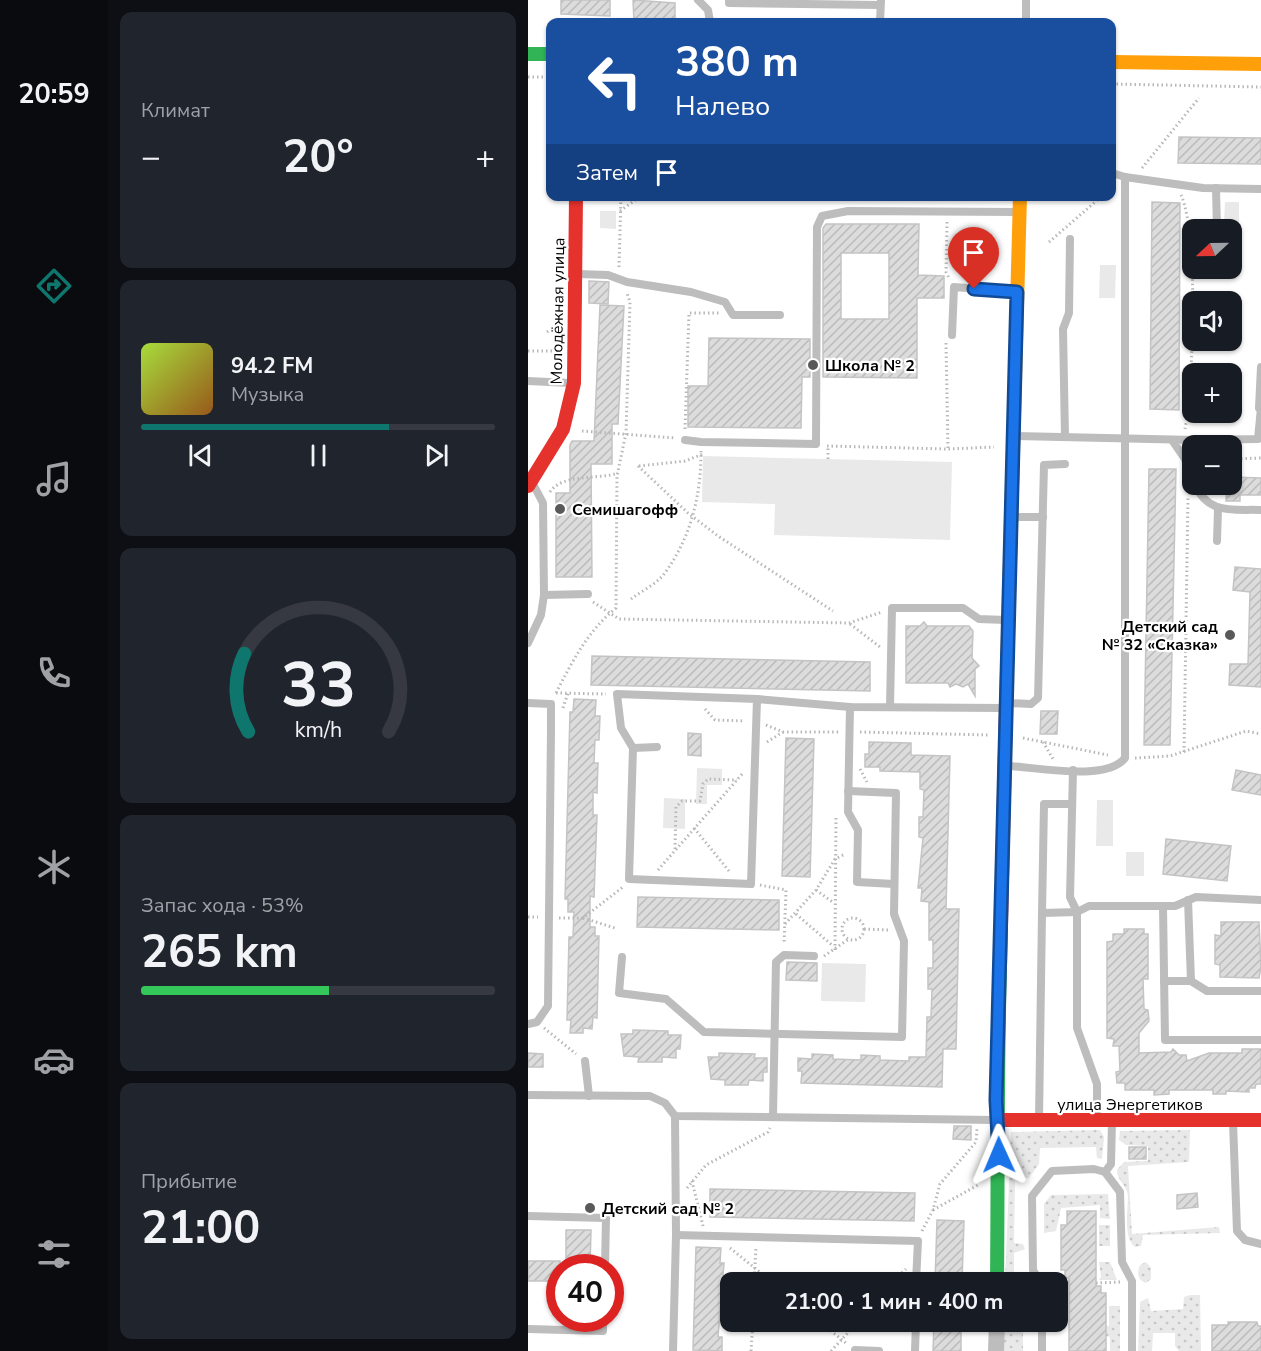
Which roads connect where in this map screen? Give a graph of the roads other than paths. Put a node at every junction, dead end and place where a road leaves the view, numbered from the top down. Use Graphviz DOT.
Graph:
graph roads {
  1 [pos="698,0"];
  2 [pos="729,0"];
  3 [pos="1026,0"];
  4 [pos="881,2"];
  5 [pos="709,18"];
  6 [pos="880,18"];
  7 [pos="1026,18"];
  8 [pos="528,54"];
  9 [pos="546,54"];
  10 [pos="1116,62"];
  11 [pos="1261,64"];
  12 [pos="1116,174"];
  13 [pos="1129,178"];
  14 [pos="1216,188"];
  15 [pos="1261,189"];
  16 [pos="576,201"];
  17 [pos="1020,201"];
  18 [pos="1019,212"];
  19 [pos="1217,219"];
  20 [pos="1070,239"];
  21 [pos="575,274"];
  22 [pos="1017,292"];
  23 [pos="780,315"];
  24 [pos="952,335"];
  25 [pos="1261,367"];
  26 [pos="528,381"];
  27 [pos="574,383"];
  28 [pos="1260,408"];
  29 [pos="1065,437"];
  30 [pos="1126,439"];
  31 [pos="685,440"];
  32 [pos="1172,440"];
  33 [pos="1014,441"];
  34 [pos="1182,455"];
  35 [pos="1065,464"];
  36 [pos="530,484"];
  37 [pos="1199,495"];
  38 [pos="1218,509"];
  39 [pos="1261,510"];
  40 [pos="1012,517"];
  41 [pos="1043,517"];
  42 [pos="1217,541"];
  43 [pos="588,594"];
  44 [pos="544,595"];
  45 [pos="1010,620"];
  46 [pos="528,643"];
  47 [pos="757,699"];
  48 [pos="528,703"];
  49 [pos="850,706"];
  50 [pos="1008,706"];
  51 [pos="890,707"];
  52 [pos="657,747"];
  53 [pos="633,748"];
  54 [pos="1006,765"];
  55 [pos="1073,770"];
  56 [pos="848,791"];
  57 [pos="1071,804"];
  58 [pos="894,884"];
  59 [pos="1188,900"];
  60 [pos="1261,900"];
  61 [pos="1163,906"];
  62 [pos="1077,912"];
  63 [pos="1042,913"];
  64 [pos="814,956"];
  65 [pos="622,957"];
  66 [pos="1164,981"];
  67 [pos="1191,981"];
  68 [pos="1261,991"];
  69 [pos="532,1023"];
  70 [pos="774,1034"];
  71 [pos="1261,1040"];
  72 [pos="585,1061"];
  73 [pos="528,1095"];
  74 [pos="589,1096"];
  75 [pos="675,1116"];
  76 [pos="773,1116"];
  77 [pos="998,1120"];
  78 [pos="1039,1120"];
  79 [pos="1233,1120"];
  80 [pos="1261,1120"];
  81 [pos="1096,1121"];
  82 [pos="1112,1121"];
  83 [pos="1105,1172"];
  84 [pos="528,1216"];
  85 [pos="676,1235"];
  86 [pos="1261,1244"];
  87 [pos="605,1254"];
  88 [pos="916,1272"];
  89 [pos="997,1272"];
  90 [pos="1034,1272"];
  91 [pos="528,1329"];
  92 [pos="546,1329"];
  93 [pos="916,1332"];
  94 [pos="997,1332"];
  95 [pos="1042,1332"];
  96 [pos="855,1350"];
  97 [pos="673,1351"];
  98 [pos="879,1351"];
  99 [pos="915,1351"];
  100 [pos="996,1351"];
  101 [pos="1042,1351"];
  102 [pos="1132,1351"];
  1 -- 5 [label="lane"];
  2 -- 4 [label="lane"];
  3 -- 7 [label="lane"];
  4 -- 6 [label="lane"];
  8 -- 9 [label="street"];
  10 -- 11 [label="street"];
  12 -- 13 [label="lane"];
  13 -- 14 [label="lane"];
  13 -- 30 [label="lane"];
  14 -- 15 [label="lane"];
  14 -- 19 [label="lane"];
  16 -- 21 [label="street, Молодёжная улица"];
  17 -- 18 [label="street"];
  18 -- 22 [label="street"];
  18 -- 31 [label="lane"];
  20 -- 29 [label="lane"];
  21 -- 23 [label="lane"];
  21 -- 27 [label="street, Молодёжная улица"];
  22 -- 24 [label="lane"];
  22 -- 33 [label="street"];
  25 -- 28 [label="lane"];
  26 -- 27 [label="lane"];
  27 -- 36 [label="street, Молодёжная улица"];
  28 -- 32 [label="lane"];
  29 -- 30 [label="lane"];
  29 -- 33 [label="lane"];
  30 -- 32 [label="lane"];
  30 -- 55 [label="lane"];
  32 -- 34 [label="lane"];
  33 -- 40 [label="street"];
  35 -- 41 [label="lane"];
  36 -- 44 [label="lane"];
  37 -- 38 [label="lane"];
  38 -- 39 [label="lane"];
  38 -- 42 [label="lane"];
  40 -- 41 [label="lane"];
  40 -- 45 [label="street"];
  41 -- 50 [label="lane"];
  43 -- 44 [label="lane"];
  44 -- 46 [label="lane"];
  45 -- 50 [label="street"];
  45 -- 51 [label="lane"];
  47 -- 49 [label="lane"];
  47 -- 53 [label="lane"];
  47 -- 53 [label="lane"];
  48 -- 69 [label="lane"];
  49 -- 51 [label="lane"];
  49 -- 56 [label="lane"];
  50 -- 51 [label="lane"];
  50 -- 54 [label="street"];
  52 -- 53 [label="lane"];
  54 -- 55 [label="lane"];
  54 -- 77 [label="street"];
  55 -- 57 [label="lane"];
  56 -- 58 [label="lane"];
  56 -- 58 [label="lane"];
  57 -- 62 [label="lane"];
  57 -- 63 [label="lane"];
  58 -- 70 [label="lane"];
  59 -- 60 [label="lane"];
  59 -- 61 [label="lane"];
  59 -- 67 [label="lane"];
  61 -- 62 [label="lane"];
  61 -- 66 [label="lane"];
  62 -- 63 [label="lane"];
  62 -- 81 [label="lane"];
  63 -- 78 [label="lane"];
  64 -- 70 [label="lane"];
  65 -- 70 [label="lane"];
  66 -- 67 [label="lane"];
  66 -- 71 [label="lane"];
  67 -- 68 [label="lane"];
  70 -- 76 [label="lane"];
  72 -- 74 [label="lane"];
  73 -- 74 [label="lane"];
  74 -- 75 [label="lane"];
  75 -- 76 [label="lane"];
  75 -- 85 [label="lane"];
  76 -- 77 [label="lane"];
  77 -- 78 [label="street, улица Энергетиков"];
  77 -- 89 [label="street"];
  78 -- 81 [label="street, улица Энергетиков"];
  79 -- 80 [label="street, улица Энергетиков"];
  79 -- 82 [label="street, улица Энергетиков"];
  79 -- 86 [label="lane"];
  81 -- 82 [label="street, улица Энергетиков"];
  82 -- 83 [label="lane"];
  83 -- 90 [label="lane"];
  83 -- 102 [label="lane"];
  84 -- 87 [label="lane"];
  85 -- 88 [label="lane"];
  85 -- 97 [label="lane"];
  91 -- 92 [label="lane"];
  93 -- 99 [label="lane"];
  94 -- 100 [label="street"];
  95 -- 101 [label="lane"];
  96 -- 98 [label="lane"];
}
